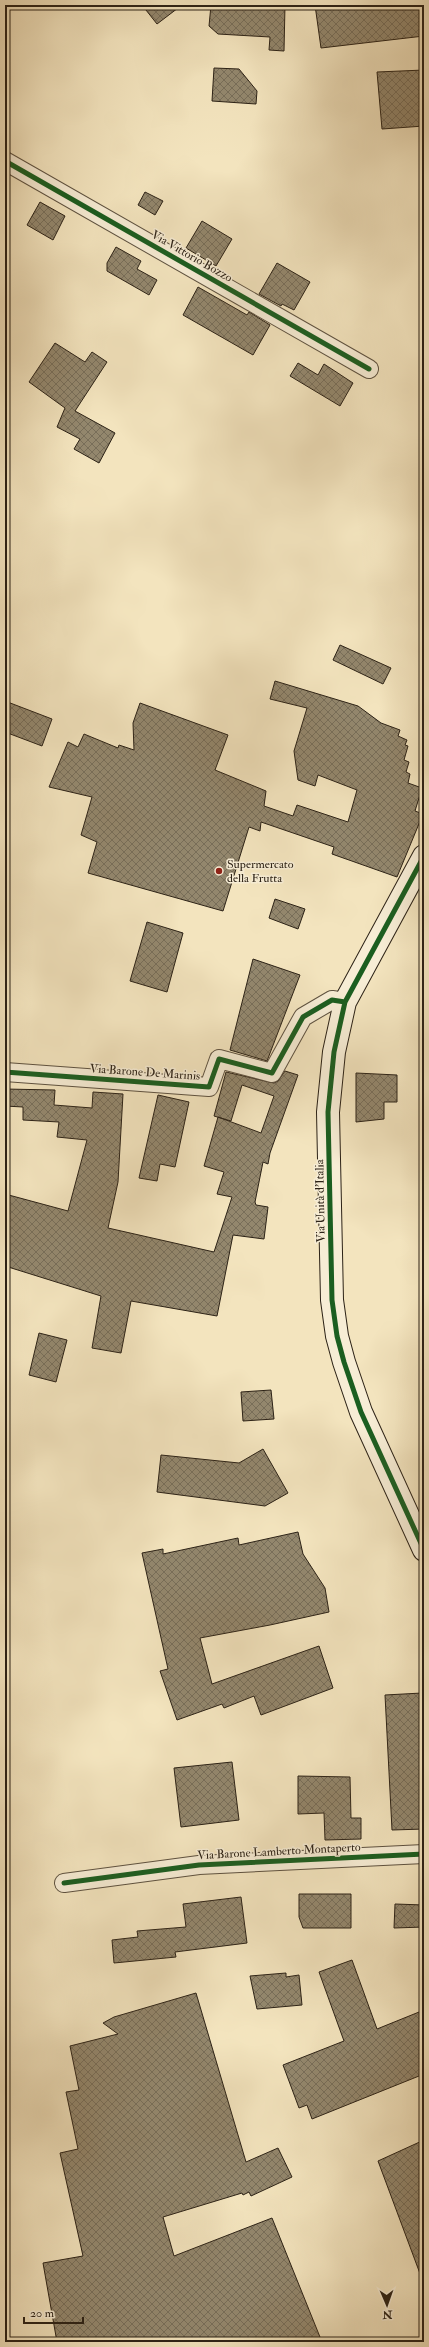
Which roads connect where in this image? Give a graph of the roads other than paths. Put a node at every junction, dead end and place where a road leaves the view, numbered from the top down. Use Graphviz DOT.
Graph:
graph roads {
  1 [pos="5,161"];
  2 [pos="369,369"];
  3 [pos="424,856"];
  4 [pos="345,1002"];
  5 [pos="5,1072"];
  6 [pos="424,1550"];
  7 [pos="424,1854"];
  8 [pos="64,1883"];
  1 -- 2 [label="street, Via Vittorio Bozzo"];
  3 -- 4 [label="street, Via Unità d'Italia"];
  4 -- 5 [label="street, Via Barone De Marinis"];
  4 -- 6 [label="street, Via Unità d'Italia"];
  7 -- 8 [label="street, Via Barone Lamberto Montaperto"];
}
